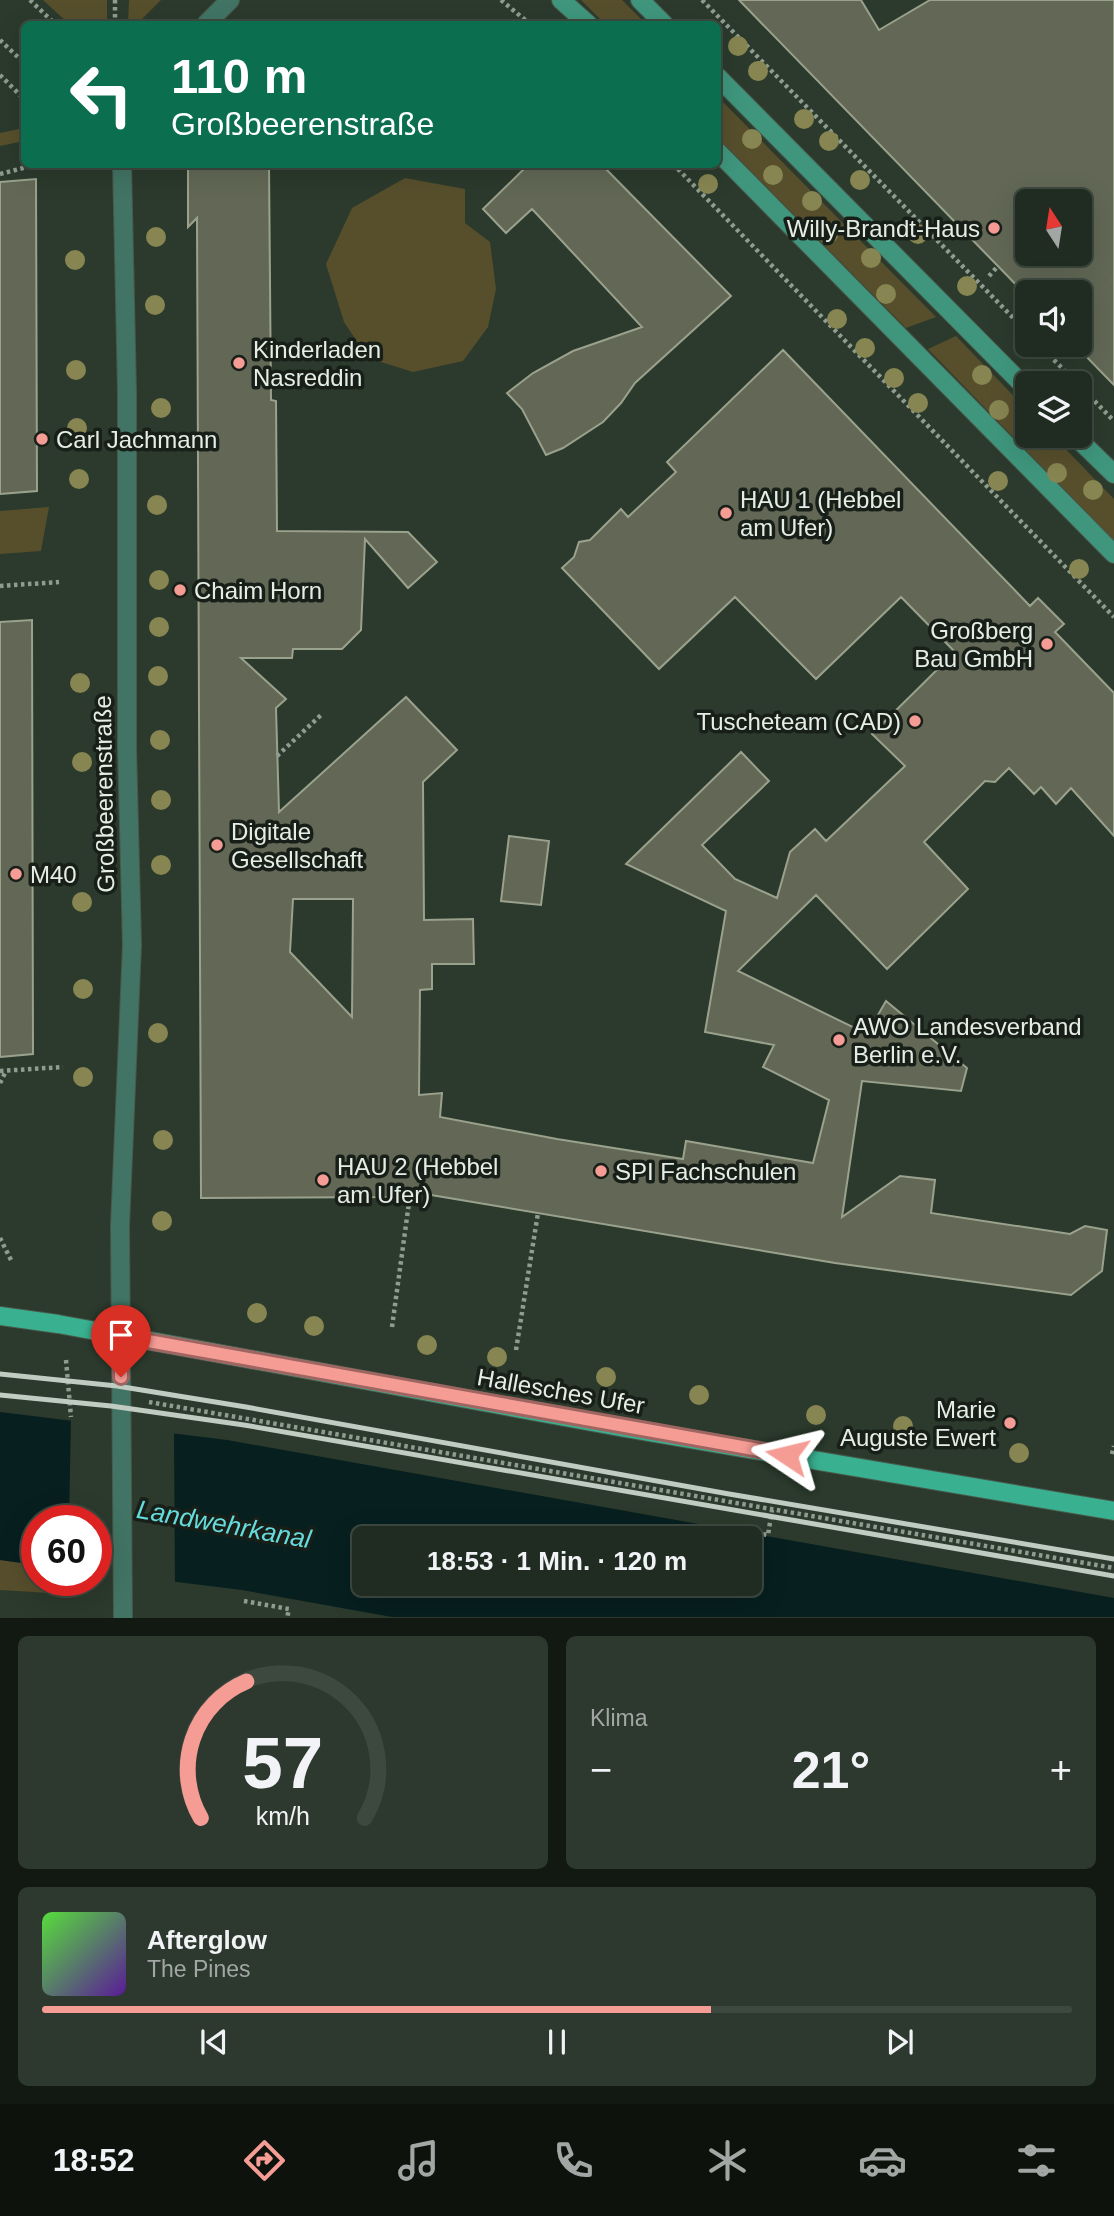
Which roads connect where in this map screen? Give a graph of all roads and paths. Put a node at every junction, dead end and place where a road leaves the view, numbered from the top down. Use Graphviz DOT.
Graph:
graph roads {
  1 [pos="30,0"];
  2 [pos="116,0"];
  3 [pos="230,0"];
  4 [pos="501,0"];
  5 [pos="561,0"];
  6 [pos="640,0"];
  7 [pos="702,0"];
  8 [pos="52,21"];
  9 [pos="116,21"];
  10 [pos="208,21"];
  11 [pos="526,21"];
  12 [pos="585,21"];
  13 [pos="661,21"];
  14 [pos="0,40"];
  15 [pos="21,60"];
  16 [pos="0,75"];
  17 [pos="721,80"];
  18 [pos="21,96"];
  19 [pos="721,155"];
  20 [pos="23,168"];
  21 [pos="122,168"];
  22 [pos="677,168"];
  23 [pos="0,174"];
  24 [pos="998,266"];
  25 [pos="989,276"];
  26 [pos="1015,320"];
  27 [pos="1052,357"];
  28 [pos="1066,371"];
  29 [pos="1015,377"];
  30 [pos="1092,398"];
  31 [pos="1114,421"];
  32 [pos="1087,448"];
  33 [pos="1114,474"];
  34 [pos="1114,554"];
  35 [pos="59,582"];
  36 [pos="0,586"];
  37 [pos="1114,617"];
  38 [pos="321,715"];
  39 [pos="278,756"];
  40 [pos="63,1067"];
  41 [pos="0,1071"];
  42 [pos="7,1071"];
  43 [pos="0,1083"];
  44 [pos="411,1188"];
  45 [pos="538,1213"];
  46 [pos="0,1238"];
  47 [pos="12,1262"];
  48 [pos="0,1316"];
  49 [pos="391,1327"];
  50 [pos="120,1336"];
  51 [pos="516,1350"];
  52 [pos="66,1360"];
  53 [pos="121,1398"];
  54 [pos="71,1417"];
  55 [pos="1114,1446"];
  56 [pos="1112,1454"];
  57 [pos="772,1510"];
  58 [pos="1114,1511"];
  59 [pos="762,1534"];
  60 [pos="1114,1568"];
  61 [pos="244,1601"];
  62 [pos="122,1618"];
  63 [pos="287,1618"];
  1 -- 8 [label="path"];
  2 -- 9 [label="path"];
  3 -- 10 [label="street"];
  4 -- 11 [label="path"];
  5 -- 12 [label="main road"];
  6 -- 13 [label="main road"];
  7 -- 26 [label="path"];
  14 -- 15 [label="path"];
  16 -- 18 [label="path"];
  17 -- 29 [label="main road"];
  19 -- 34 [label="main road"];
  20 -- 23 [label="path"];
  21 -- 50 [label="street, Großbeerenstraße"];
  22 -- 37 [label="path"];
  24 -- 25 [label="path"];
  27 -- 28 [label="path"];
  30 -- 31 [label="path"];
  32 -- 33 [label="main road"];
  35 -- 36 [label="path"];
  38 -- 39 [label="path"];
  40 -- 42 [label="path"];
  41 -- 42 [label="path"];
  42 -- 43 [label="path"];
  44 -- 49 [label="path"];
  45 -- 51 [label="path"];
  46 -- 47 [label="path"];
  48 -- 50 [label="main road, Hallesches Ufer"];
  50 -- 53 [label="street, Großbeerenstraße"];
  50 -- 58 [label="main road, Hallesches Ufer"];
  52 -- 54 [label="path"];
  53 -- 57 [label="path"];
  53 -- 62 [label="street, Großbeerenstraße"];
  55 -- 56 [label="path"];
  57 -- 59 [label="path"];
  57 -- 60 [label="path"];
  61 -- 63 [label="path"];
}
